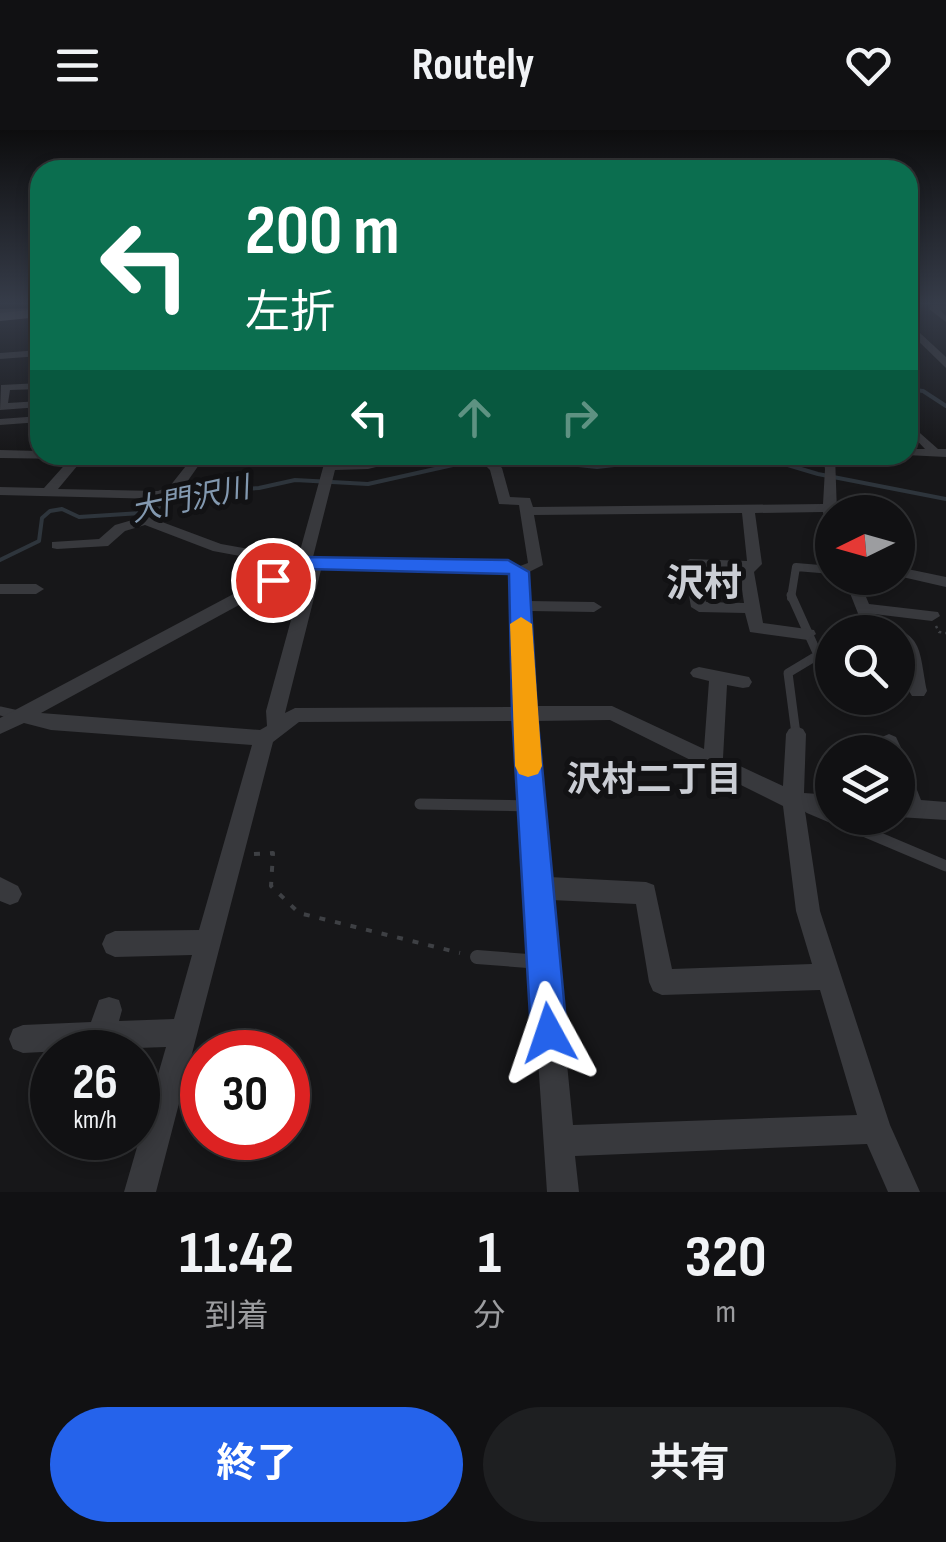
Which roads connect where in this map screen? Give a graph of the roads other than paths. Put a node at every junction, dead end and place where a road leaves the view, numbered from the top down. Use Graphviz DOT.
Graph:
graph roads {
  1 [pos="30,354"];
  2 [pos="0,356"];
  3 [pos="30,386"];
  4 [pos="30,405"];
  5 [pos="1,407"];
  6 [pos="23,420"];
  7 [pos="30,420"];
  8 [pos="0,422"];
  9 [pos="918,434"];
  10 [pos="7,439"];
  11 [pos="940,453"];
  12 [pos="0,454"];
  13 [pos="30,455"];
  14 [pos="72,465"];
  15 [pos="193,465"];
  16 [pos="303,465"];
  17 [pos="362,465"];
  18 [pos="494,465"];
  19 [pos="831,465"];
  20 [pos="330,470"];
  21 [pos="0,490"];
  22 [pos="47,493"];
  23 [pos="829,495"];
  24 [pos="748,508"];
  25 [pos="529,511"];
  26 [pos="815,514"];
  27 [pos="57,544"];
  28 [pos="310,564"];
  29 [pos="752,566"];
  30 [pos="815,569"];
  31 [pos="519,572"];
  32 [pos="915,576"];
  33 [pos="946,582"];
  34 [pos="0,589"];
  35 [pos="36,589"];
  36 [pos="858,595"];
  37 [pos="520,606"];
  38 [pos="594,606"];
  39 [pos="750,608"];
  40 [pos="864,608"];
  41 [pos="867,615"];
  42 [pos="932,616"];
  43 [pos="808,634"];
  44 [pos="915,673"];
  45 [pos="742,682"];
  46 [pos="918,691"];
  47 [pos="0,711"];
  48 [pos="524,712"];
  49 [pos="21,715"];
  50 [pos="0,727"];
  51 [pos="270,732"];
  52 [pos="796,734"];
  53 [pos="712,762"];
  54 [pos="793,801"];
  55 [pos="815,803"];
  56 [pos="420,804"];
  57 [pos="532,806"];
  58 [pos="915,809"];
  59 [pos="946,811"];
  60 [pos="946,866"];
  61 [pos="538,888"];
  62 [pos="208,942"];
  63 [pos="115,944"];
  64 [pos="476,957"];
  65 [pos="543,962"];
  66 [pos="828,978"];
  67 [pos="184,1030"];
  68 [pos="30,1038"];
  69 [pos="23,1039"];
  70 [pos="180,1043"];
  71 [pos="876,1129"];
  72 [pos="558,1141"];
  73 [pos="140,1192"];
  74 [pos="563,1192"];
  75 [pos="904,1192"];
  1 -- 2 [label="street"];
  3 -- 5 [label="street"];
  4 -- 5 [label="street"];
  6 -- 7 [label="street"];
  6 -- 8 [label="street"];
  6 -- 10 [label="street"];
  9 -- 11 [label="street"];
  12 -- 13 [label="street"];
  14 -- 22 [label="street"];
  15 -- 22 [label="street"];
  16 -- 20 [label="street"];
  17 -- 20 [label="street"];
  18 -- 25 [label="street"];
  19 -- 23 [label="street"];
  20 -- 28 [label="street"];
  21 -- 22 [label="street"];
  24 -- 25 [label="street"];
  24 -- 26 [label="street"];
  24 -- 29 [label="street"];
  25 -- 31 [label="street"];
  27 -- 28 [label="street"];
  28 -- 31 [label="street"];
  28 -- 49 [label="street"];
  28 -- 51 [label="street"];
  29 -- 39 [label="street"];
  29 -- 39 [label="street"];
  30 -- 43 [label="lane"];
  31 -- 37 [label="street"];
  32 -- 33 [label="street"];
  34 -- 35 [label="street"];
  36 -- 40 [label="street"];
  37 -- 38 [label="street"];
  37 -- 48 [label="street"];
  39 -- 43 [label="street"];
  40 -- 41 [label="street"];
  40 -- 42 [label="street"];
  43 -- 52 [label="lane"];
  44 -- 46 [label="street"];
  45 -- 53 [label="street"];
  47 -- 49 [label="lane"];
  48 -- 51 [label="street"];
  48 -- 53 [label="street"];
  48 -- 57 [label="street"];
  49 -- 50 [label="street"];
  49 -- 51 [label="street"];
  51 -- 62 [label="street"];
  52 -- 54 [label="street"];
  53 -- 54 [label="street"];
  54 -- 55 [label="street"];
  54 -- 60 [label="lane"];
  54 -- 66 [label="street"];
  56 -- 57 [label="lane"];
  57 -- 61 [label="street"];
  58 -- 59 [label="street"];
  61 -- 65 [label="street"];
  61 -- 66 [label="street"];
  62 -- 63 [label="street"];
  62 -- 67 [label="street"];
  64 -- 65 [label="lane"];
  65 -- 72 [label="street"];
  66 -- 71 [label="street"];
  68 -- 69 [label="street"];
  70 -- 73 [label="street"];
  71 -- 72 [label="street"];
  71 -- 75 [label="street"];
  72 -- 74 [label="street"];
}
